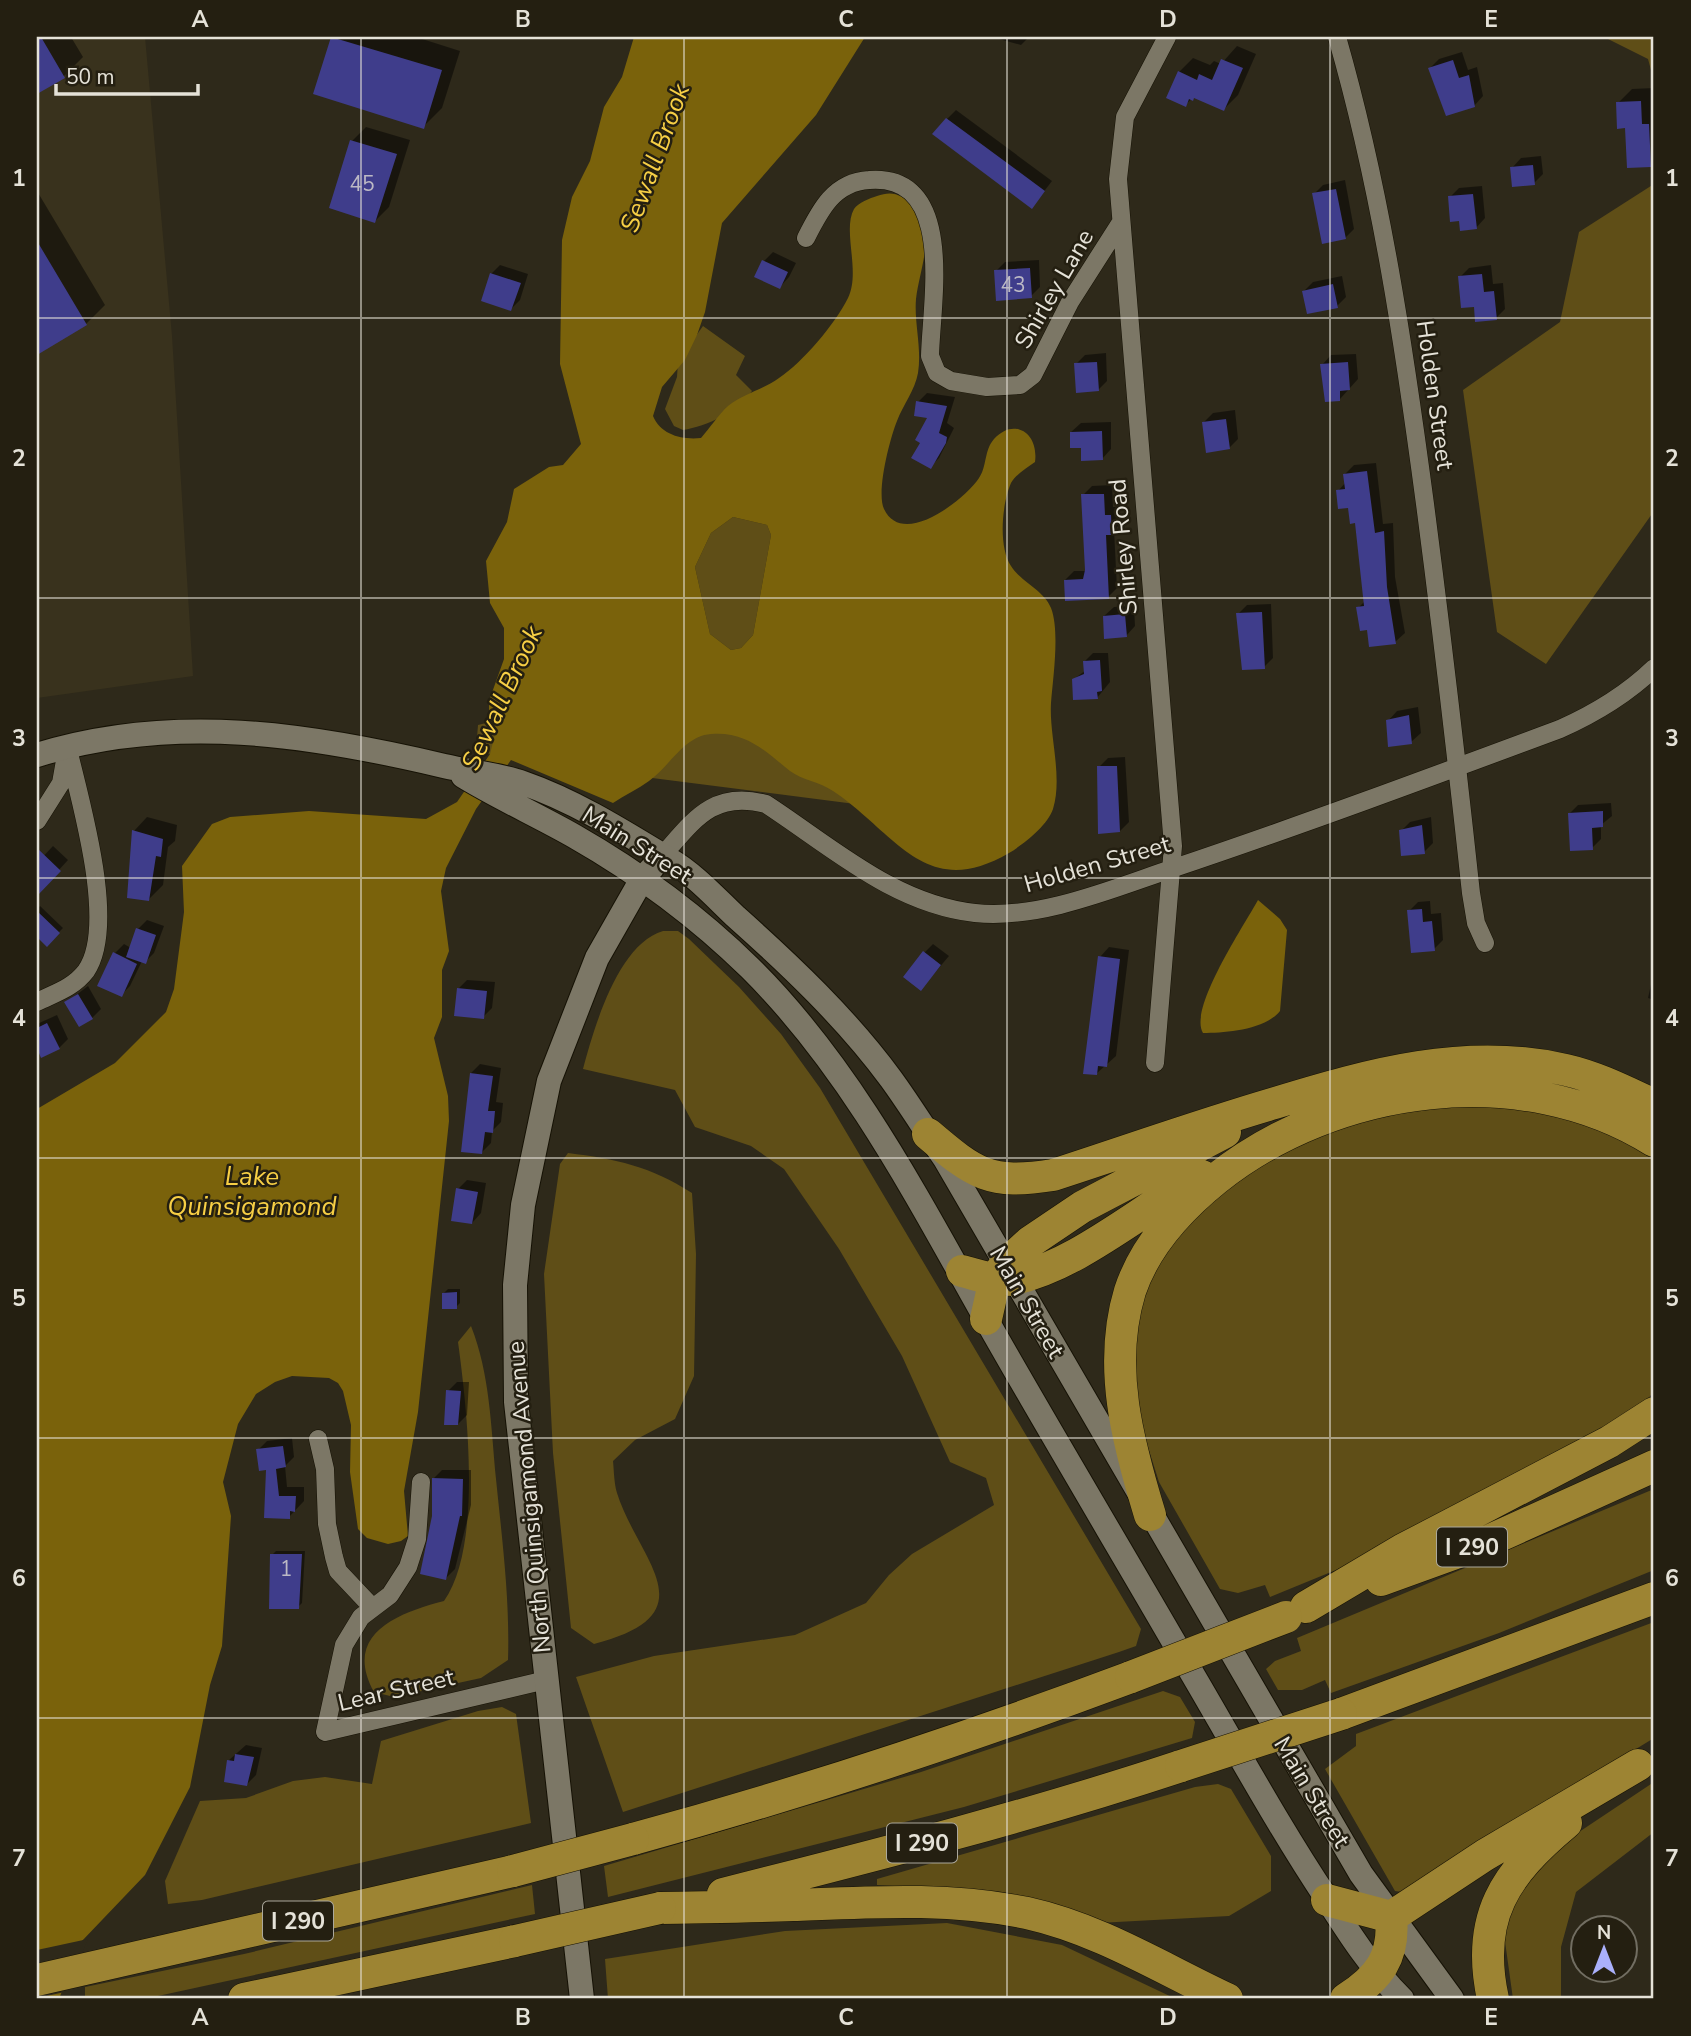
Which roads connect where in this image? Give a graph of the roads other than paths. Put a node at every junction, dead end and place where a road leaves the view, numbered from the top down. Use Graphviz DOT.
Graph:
graph roads {
  1 [pos="1167,37"];
  2 [pos="1337,37"];
  3 [pos="1121,222"];
  4 [pos="806,238"];
  5 [pos="1654,668"];
  6 [pos="67,745"];
  7 [pos="37,755"];
  8 [pos="1455,765"];
  9 [pos="447,767"];
  10 [pos="37,821"];
  11 [pos="662,856"];
  12 [pos="1170,869"];
  13 [pos="642,879"];
  14 [pos="1485,943"];
  15 [pos="37,1002"];
  16 [pos="1155,1063"];
  17 [pos="1298,1096"];
  18 [pos="1654,1105"];
  19 [pos="928,1134"];
  20 [pos="1654,1140"];
  21 [pos="1259,1146"];
  22 [pos="962,1271"];
  23 [pos="1005,1275"];
  24 [pos="986,1319"];
  25 [pos="1654,1413"];
  26 [pos="318,1439"];
  27 [pos="1654,1466"];
  28 [pos="421,1482"];
  29 [pos="1150,1515"];
  30 [pos="1654,1598"];
  31 [pos="372,1606"];
  32 [pos="1296,1612"];
  33 [pos="546,1680"];
  34 [pos="1646,1760"];
  35 [pos="1327,1900"];
  36 [pos="660,1908"];
  37 [pos="1391,1917"];
  38 [pos="1376,1973"];
  39 [pos="37,1980"];
  40 [pos="244,1999"];
  41 [pos="582,1999"];
  42 [pos="1227,1999"];
  43 [pos="1346,1999"];
  44 [pos="1402,1999"];
  45 [pos="1452,1999"];
  46 [pos="1493,1999"];
  1 -- 3 [label="street, Shirley Road"];
  2 -- 8 [label="street, Holden Street"];
  3 -- 4 [label="street, Shirley Lane"];
  3 -- 12 [label="street, Shirley Road"];
  5 -- 8 [label="street"];
  6 -- 7 [label="main road, Main Street"];
  6 -- 9 [label="main road, Main Street"];
  6 -- 10 [label="street"];
  6 -- 15 [label="street"];
  8 -- 12 [label="street, Holden Street"];
  8 -- 14 [label="street, Holden Street"];
  9 -- 11 [label="main road, Main Street"];
  9 -- 13 [label="main road, Main Street"];
  11 -- 12 [label="street, Holden Street"];
  11 -- 13 [label="main road, North Quinsigamond Avenue"];
  11 -- 19 [label="main road, Main Street"];
  12 -- 16 [label="street, Shirley Road"];
  13 -- 22 [label="main road, Main Street"];
  13 -- 33 [label="main road, North Quinsigamond Avenue"];
  17 -- 18 [label="highway"];
  17 -- 19 [label="highway"];
  17 -- 23 [label="highway"];
  19 -- 23 [label="main road, Main Street"];
  20 -- 21 [label="highway"];
  21 -- 23 [label="highway"];
  21 -- 29 [label="highway"];
  22 -- 23 [label="highway"];
  22 -- 24 [label="main road, Main Street"];
  23 -- 24 [label="highway"];
  23 -- 29 [label="main road, Main Street"];
  24 -- 35 [label="main road, Main Street"];
  25 -- 32 [label="highway"];
  26 -- 31 [label="street"];
  27 -- 32 [label="highway, I 290"];
  28 -- 31 [label="street, Lear Street"];
  29 -- 37 [label="main road, Main Street"];
  30 -- 36 [label="highway, I 290, bridge"];
  31 -- 33 [label="street, Lear Street"];
  32 -- 39 [label="highway, I 290, bridge"];
  33 -- 41 [label="main road, North Quinsigamond Avenue"];
  34 -- 37 [label="highway"];
  34 -- 46 [label="highway"];
  35 -- 37 [label="highway"];
  35 -- 38 [label="main road, Main Street"];
  36 -- 40 [label="highway, I 290, bridge"];
  36 -- 42 [label="highway"];
  37 -- 38 [label="highway"];
  37 -- 45 [label="main road, Main Street"];
  38 -- 43 [label="highway"];
  38 -- 44 [label="main road, Main Street"];
}
